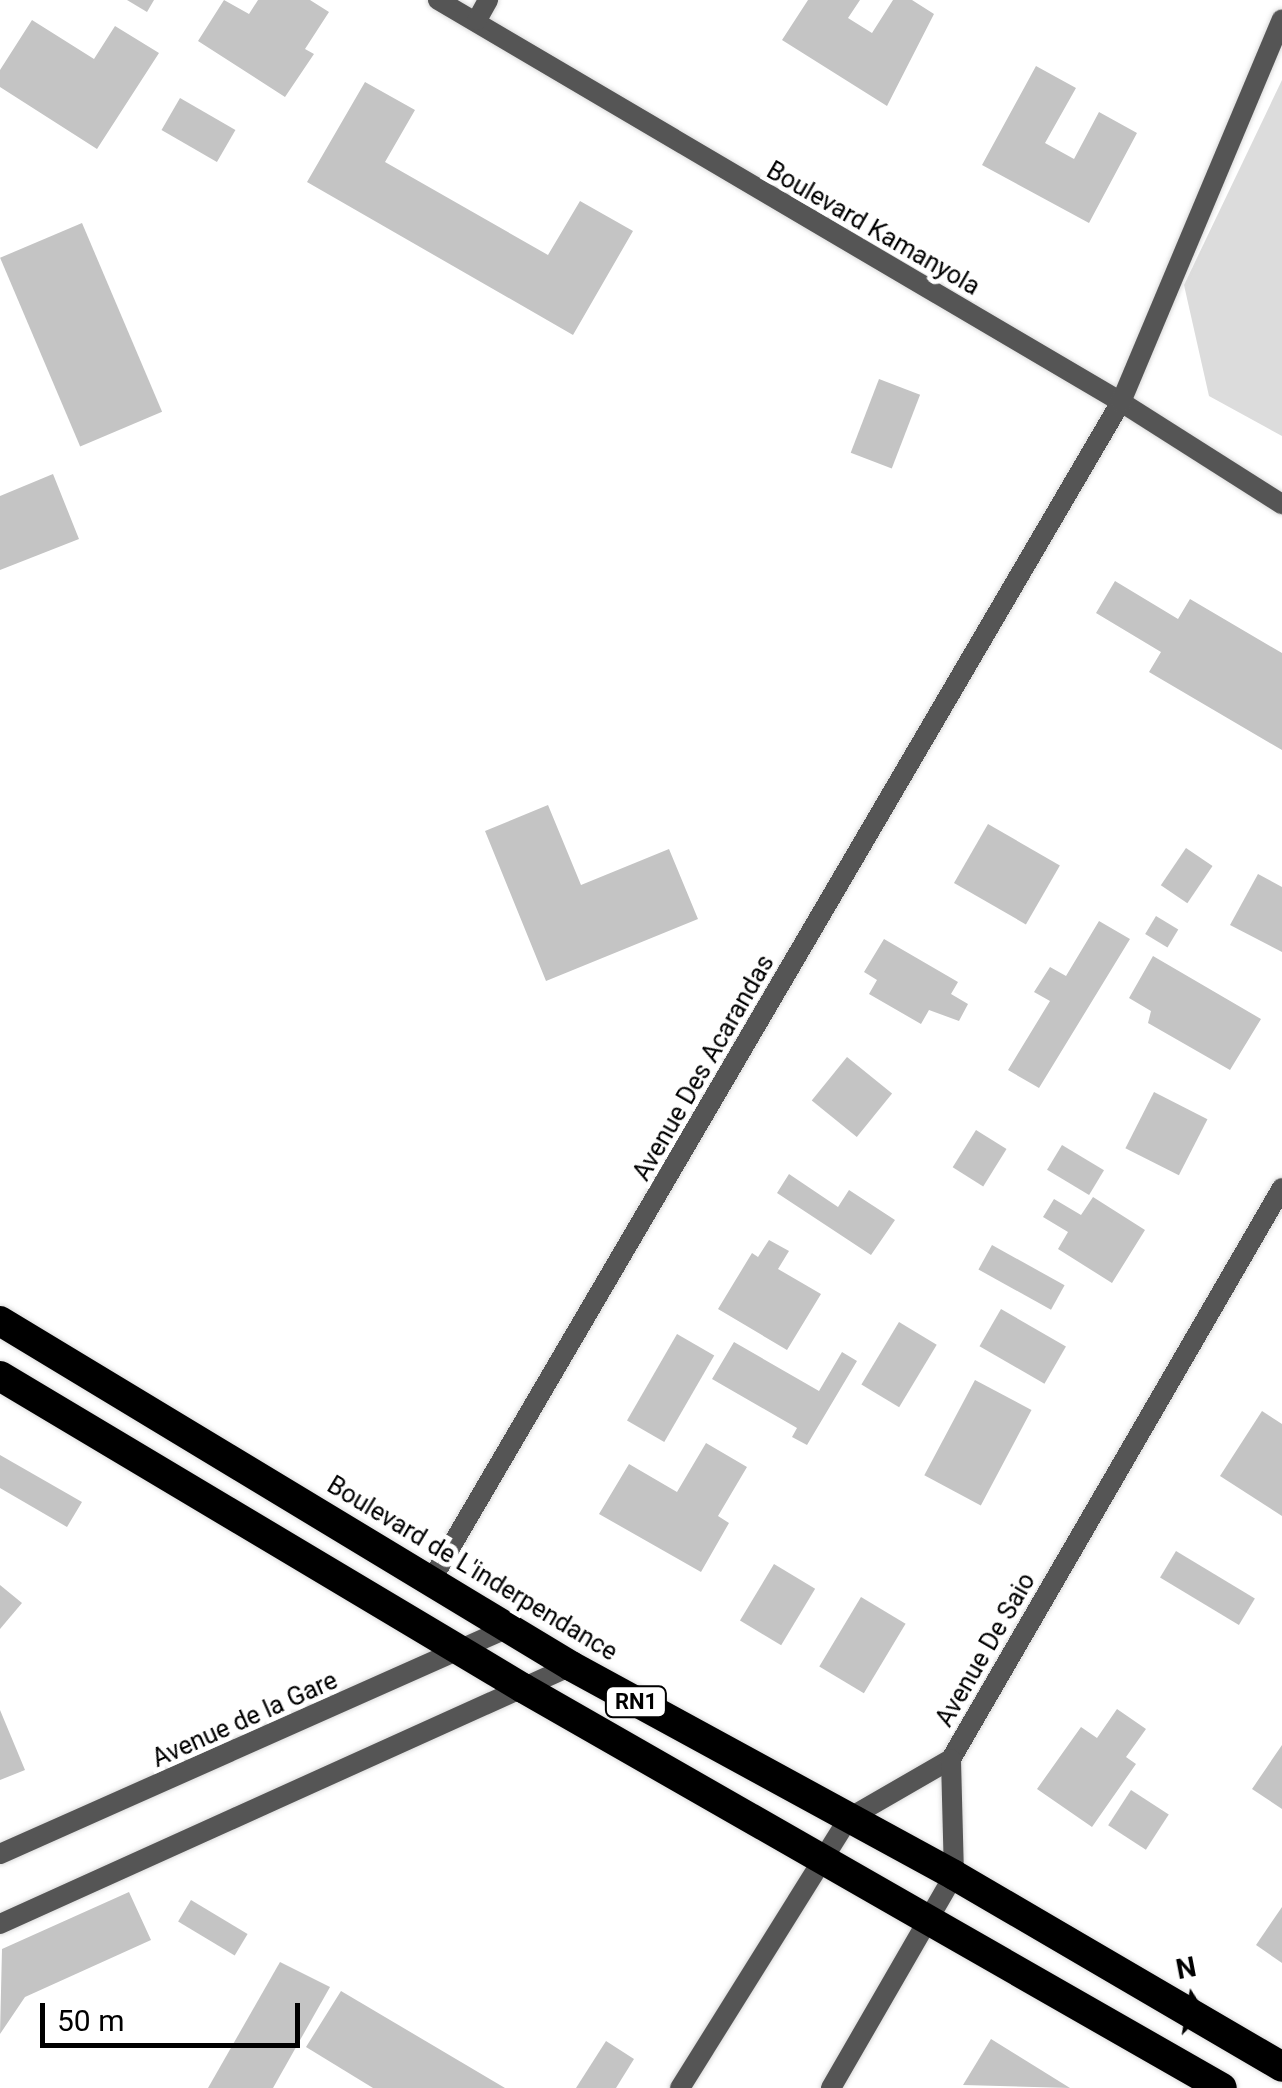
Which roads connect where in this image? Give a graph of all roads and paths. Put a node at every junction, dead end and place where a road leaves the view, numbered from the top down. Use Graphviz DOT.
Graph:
graph roads {
  1 [pos="438,0"];
  2 [pos="488,0"];
  3 [pos="1282,19"];
  4 [pos="476,20"];
  5 [pos="1121,402"];
  6 [pos="1282,504"];
  7 [pos="1282,1188"];
  8 [pos="0,1321"];
  9 [pos="0,1376"];
  10 [pos="432,1579"];
  11 [pos="508,1628"];
  12 [pos="462,1651"];
  13 [pos="571,1666"];
  14 [pos="523,1688"];
  15 [pos="951,1760"];
  16 [pos="849,1818"];
  17 [pos="0,1854"];
  18 [pos="825,1856"];
  19 [pos="954,1875"];
  20 [pos="930,1916"];
  21 [pos="0,1924"];
  22 [pos="1282,2067"];
  23 [pos="680,2088"];
  24 [pos="831,2088"];
  25 [pos="1222,2088"];
  1 -- 4 [label="street, Boulevard Kamanyola"];
  2 -- 4 [label="street"];
  3 -- 5 [label="street, Avenue Des Acarandas"];
  4 -- 5 [label="street, Boulevard Kamanyola"];
  5 -- 6 [label="street, Boulevard Kamanyola"];
  5 -- 10 [label="street, Avenue Des Acarandas"];
  7 -- 15 [label="street, Avenue De Saio"];
  8 -- 10 [label="highway, Boulevard de L'inderpendance / RN1"];
  9 -- 12 [label="highway, RN1"];
  10 -- 11 [label="highway, Boulevard de L'inderpendance / RN1"];
  11 -- 12 [label="street, Avenue de la Gare"];
  11 -- 13 [label="highway, Boulevard de L'inderpendance / RN1"];
  12 -- 14 [label="highway, RN1"];
  12 -- 17 [label="street, Avenue de la Gare"];
  13 -- 14 [label="street"];
  13 -- 16 [label="highway, Boulevard de L'inderpendance / RN1"];
  14 -- 18 [label="highway, RN1"];
  14 -- 21 [label="street"];
  15 -- 16 [label="street, Avenue De Saio"];
  15 -- 19 [label="street"];
  16 -- 18 [label="street, Avenue De Saio"];
  16 -- 19 [label="highway, Boulevard de L'inderpendance / RN1"];
  18 -- 20 [label="highway, RN1"];
  18 -- 23 [label="street, Avenue De Saio"];
  19 -- 20 [label="street"];
  19 -- 22 [label="highway, Boulevard de L'inderpendance / RN1"];
  20 -- 24 [label="street"];
  20 -- 25 [label="highway, RN1"];
}
